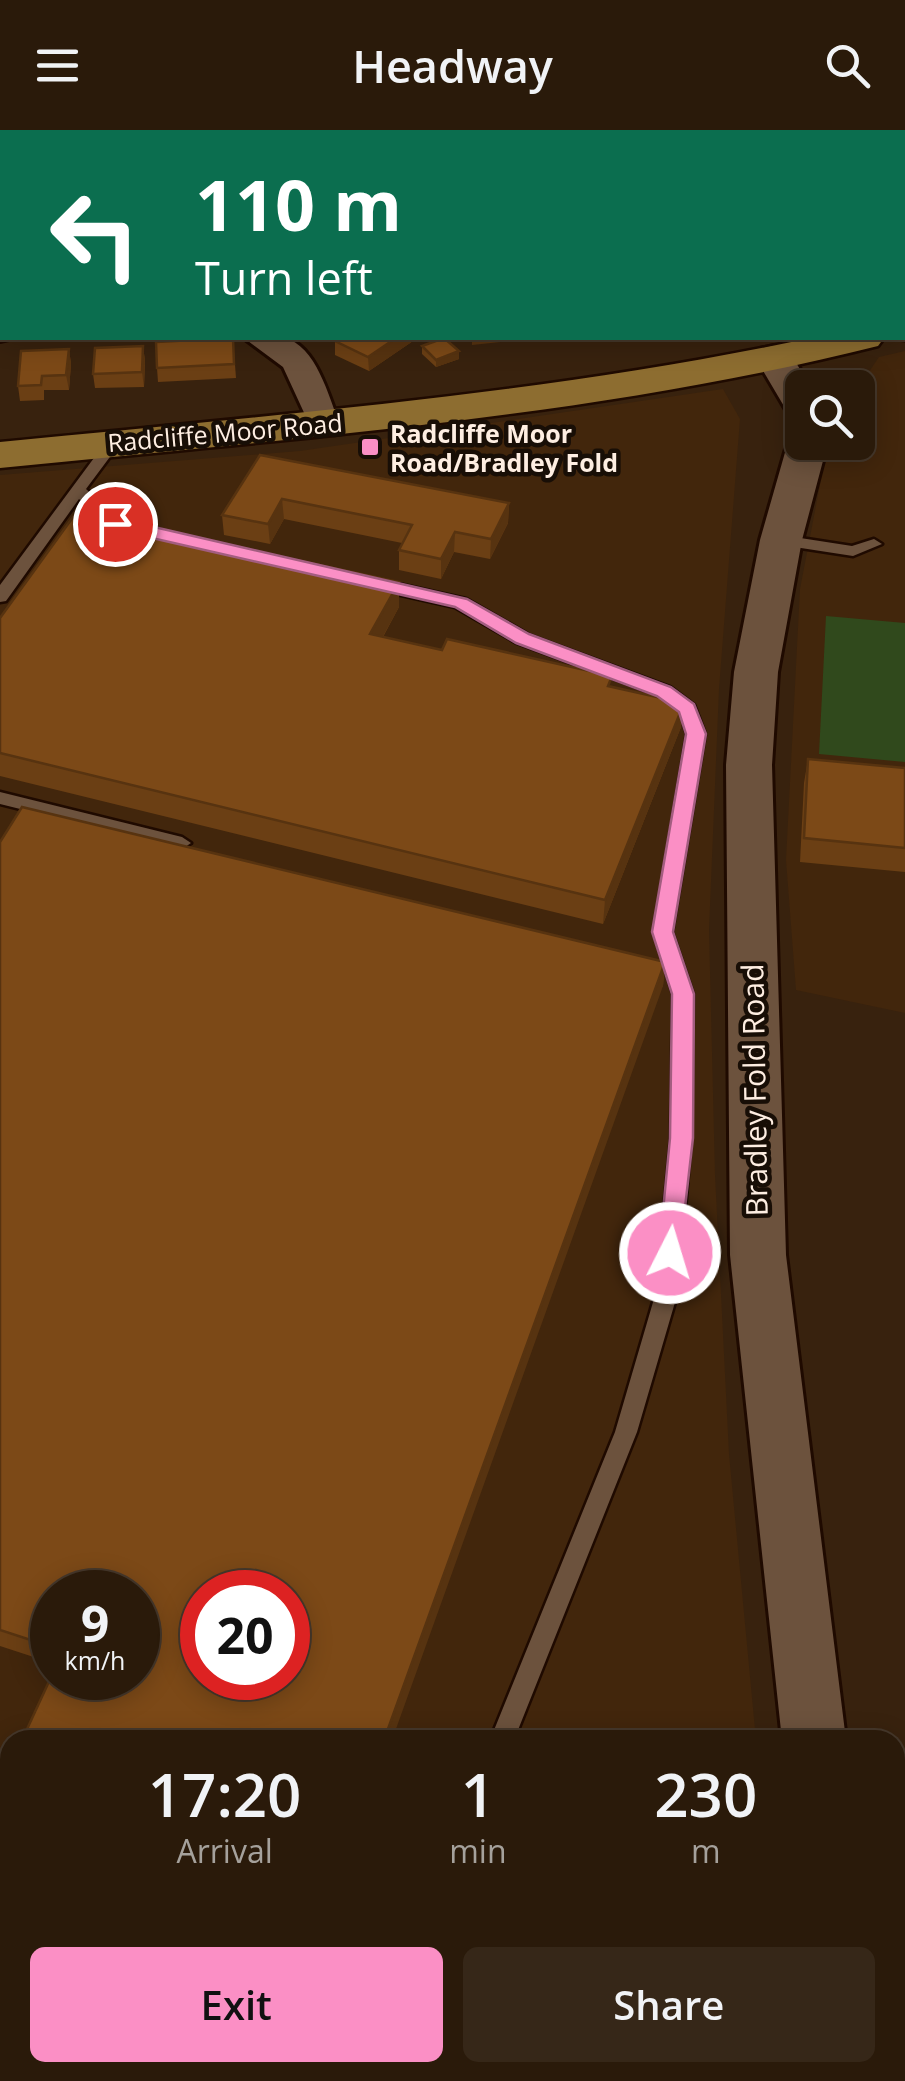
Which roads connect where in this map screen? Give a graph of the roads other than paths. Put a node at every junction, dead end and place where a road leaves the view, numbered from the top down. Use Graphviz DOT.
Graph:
graph roads {
  1 [pos="855,340"];
  2 [pos="280,341"];
  3 [pos="774,358"];
  4 [pos="785,376"];
  5 [pos="323,423"];
  6 [pos="113,442"];
  7 [pos="0,455"];
  8 [pos="803,460"];
  9 [pos="78,490"];
  10 [pos="153,533"];
  11 [pos="781,540"];
  12 [pos="874,544"];
  13 [pos="364,581"];
  14 [pos="0,597"];
  15 [pos="0,798"];
  16 [pos="182,843"];
  17 [pos="506,1730"];
  18 [pos="813,1730"];
  1 -- 3 [label="main road, Radcliffe Moor Road"];
  2 -- 5 [label="street"];
  3 -- 4 [label="street"];
  3 -- 5 [label="main road, Radcliffe Moor Road"];
  5 -- 6 [label="main road, Radcliffe Moor Road"];
  6 -- 7 [label="main road, Radcliffe Moor Road"];
  6 -- 9 [label="lane"];
  8 -- 11 [label="street, Bradley Fold Road"];
  9 -- 10 [label="lane"];
  9 -- 14 [label="lane"];
  11 -- 12 [label="lane"];
  11 -- 18 [label="street, Bradley Fold Road"];
  13 -- 17 [label="lane"];
  15 -- 16 [label="lane"];
}
